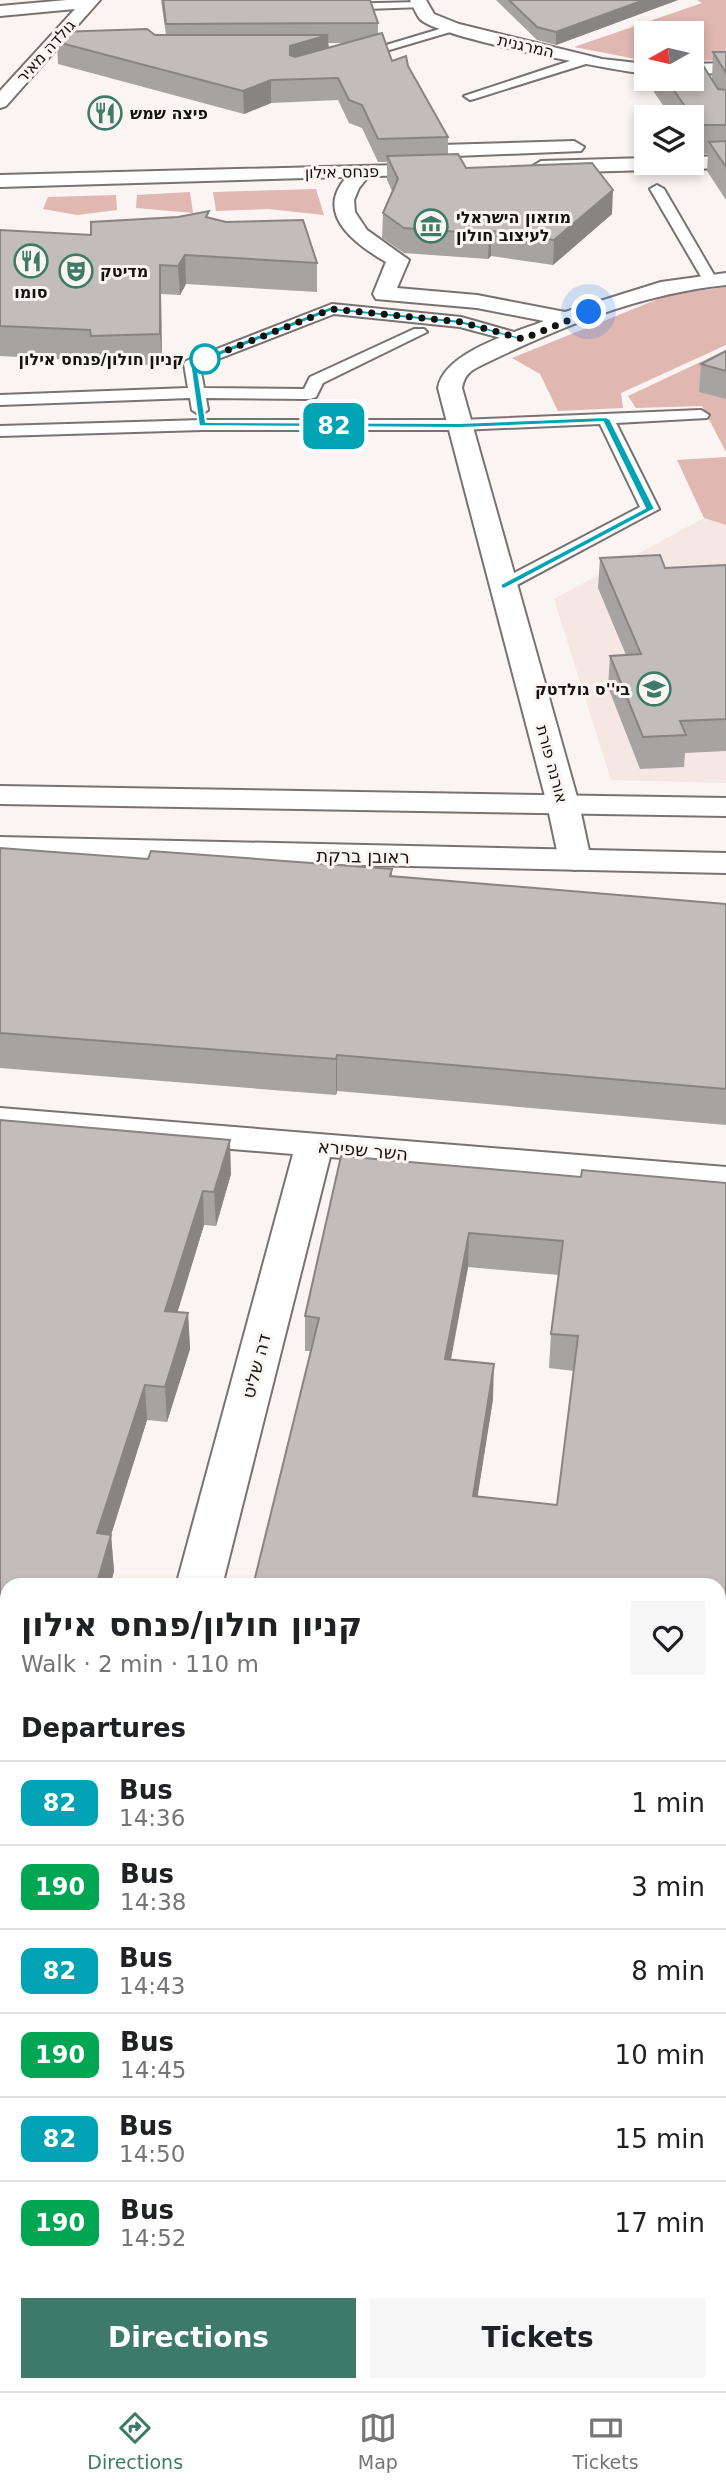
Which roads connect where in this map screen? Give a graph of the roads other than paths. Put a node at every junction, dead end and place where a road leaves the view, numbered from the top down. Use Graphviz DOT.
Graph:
graph roads {
  1 [pos="11,0"];
  2 [pos="91,2"];
  3 [pos="418,2"];
  4 [pos="325,8"];
  5 [pos="0,11"];
  6 [pos="453,28"];
  7 [pos="376,50"];
  8 [pos="338,56"];
  9 [pos="585,60"];
  10 [pos="634,67"];
  11 [pos="726,68"];
  12 [pos="704,71"];
  13 [pos="470,96"];
  14 [pos="0,102"];
  15 [pos="632,145"];
  16 [pos="726,162"];
  17 [pos="0,165"];
  18 [pos="33,168"];
  19 [pos="362,172"];
  20 [pos="0,182"];
  21 [pos="657,189"];
  22 [pos="718,279"];
  23 [pos="569,320"];
  24 [pos="419,332"];
  25 [pos="523,339"];
  26 [pos="197,393"];
  27 [pos="0,400"];
  28 [pos="701,415"];
  29 [pos="606,419"];
  30 [pos="202,425"];
  31 [pos="460,425"];
  32 [pos="0,431"];
  33 [pos="504,586"];
  34 [pos="0,795"];
  35 [pos="563,803"];
  36 [pos="726,807"];
  37 [pos="0,848"];
  38 [pos="575,860"];
  39 [pos="726,863"];
  40 [pos="0,1119"];
  41 [pos="314,1146"];
  42 [pos="726,1178"];
  43 [pos="201,1578"];
  1 -- 5 [label="street"];
  2 -- 5 [label="street"];
  2 -- 14 [label="street, גולדה מאיר"];
  3 -- 4 [label="lane"];
  3 -- 6 [label="street, המרגנית"];
  6 -- 7 [label="lane"];
  6 -- 9 [label="street, המרגנית"];
  7 -- 8 [label="lane"];
  9 -- 10 [label="street, המרגנית"];
  9 -- 13 [label="lane"];
  11 -- 12 [label="street"];
  15 -- 18 [label="street, פנחס אילון"];
  16 -- 19 [label="street, פנחס אילון"];
  17 -- 18 [label="street, פנחס אילון"];
  18 -- 19 [label="street, פנחס אילון"];
  18 -- 20 [label="street"];
  19 -- 23 [label="street"];
  21 -- 22 [label="lane"];
  22 -- 23 [label="street, אורנה פורת"];
  23 -- 25 [label="street, אורנה פורת"];
  24 -- 26 [label="lane"];
  25 -- 26 [label="lane"];
  25 -- 31 [label="street, אורנה פורת"];
  26 -- 27 [label="lane"];
  26 -- 30 [label="lane"];
  28 -- 29 [label="lane"];
  29 -- 31 [label="lane"];
  29 -- 33 [label="lane"];
  30 -- 31 [label="lane"];
  30 -- 32 [label="lane"];
  31 -- 33 [label="street, אורנה פורת"];
  33 -- 35 [label="street, אורנה פורת"];
  34 -- 35 [label="street"];
  35 -- 36 [label="street"];
  35 -- 38 [label="street, אורנה פורת"];
  37 -- 38 [label="street, ראובן ברקת"];
  38 -- 39 [label="street, ראובן ברקת"];
  40 -- 41 [label="street, השר שפירא"];
  41 -- 42 [label="street, השר שפירא"];
  41 -- 43 [label="street, דה שליט"];
}
